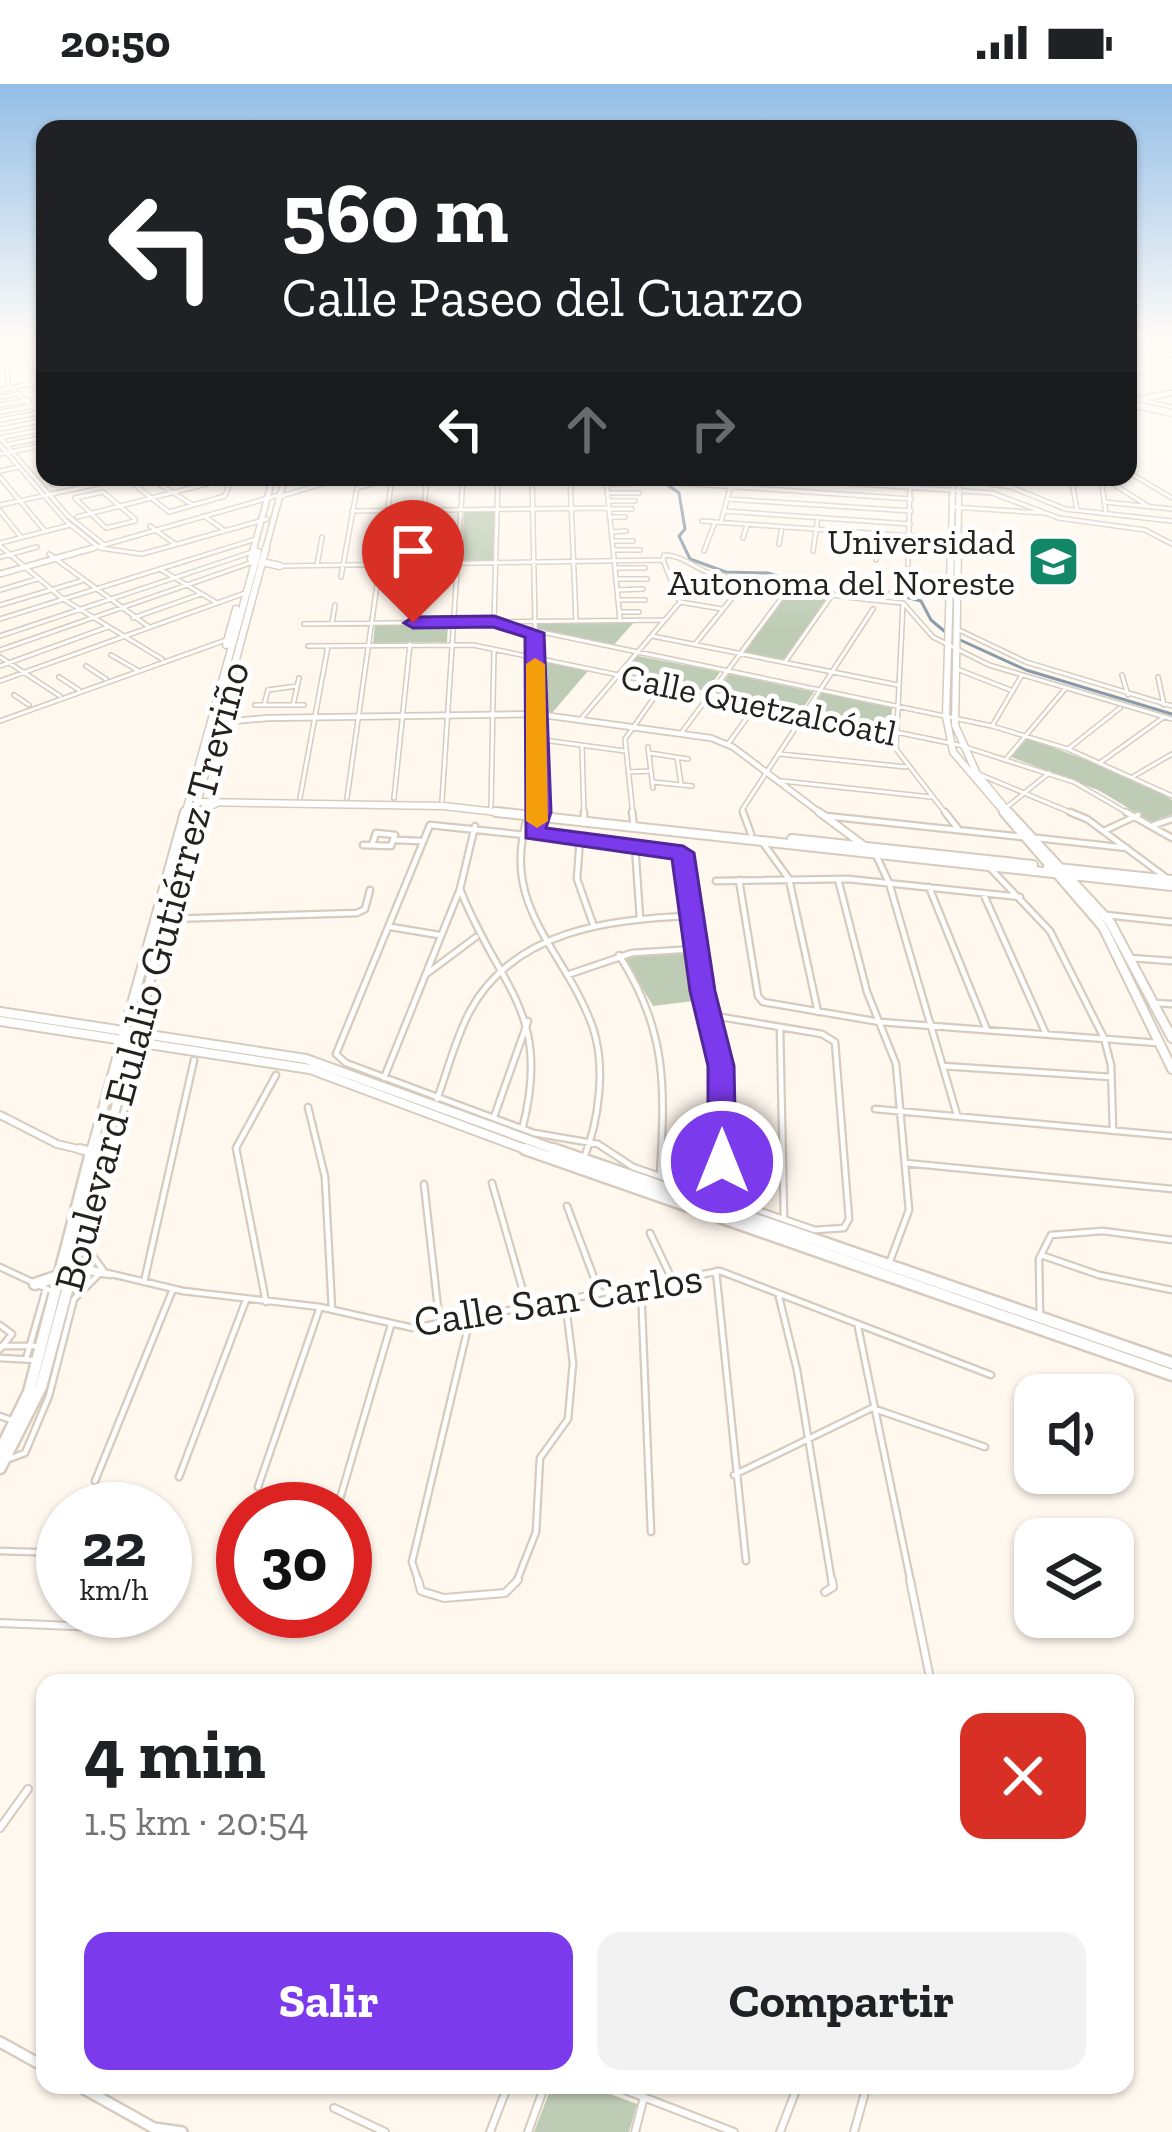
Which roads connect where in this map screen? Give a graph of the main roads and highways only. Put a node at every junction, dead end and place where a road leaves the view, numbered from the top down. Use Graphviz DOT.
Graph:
graph roads {
  1 [pos="278,486"];
  2 [pos="956,486"];
  3 [pos="274,498"];
  4 [pos="956,507"];
  5 [pos="264,519"];
  6 [pos="256,561"];
  7 [pos="280,566"];
  8 [pos="244,593"];
  9 [pos="954,631"];
  10 [pos="953,644"];
  11 [pos="951,717"];
  12 [pos="954,744"];
  13 [pos="196,784"];
  14 [pos="199,802"];
  15 [pos="217,803"];
  16 [pos="534,813"];
  17 [pos="191,816"];
  18 [pos="634,824"];
  19 [pos="1059,871"];
  20 [pos="1171,882"];
  21 [pos="156,959"];
  22 [pos="143,965"];
  23 [pos="132,1006"];
  24 [pos="0,1017"];
  25 [pos="77,1025"];
  26 [pos="89,1035"];
  27 [pos="129,1037"];
  28 [pos="1168,1041"];
  29 [pos="152,1045"];
  30 [pos="128,1057"];
  31 [pos="1172,1069"];
  32 [pos="109,1131"];
  33 [pos="91,1152"];
  34 [pos="567,1159"];
  35 [pos="89,1206"];
  36 [pos="65,1250"];
  37 [pos="72,1268"];
  38 [pos="58,1276"];
  39 [pos="45,1288"];
  40 [pos="60,1312"];
  41 [pos="1039,1321"];
  42 [pos="1172,1363"];
  43 [pos="1172,1376"];
  44 [pos="21,1422"];
  45 [pos="1,1460"];
  1 -- 3 [label="main road, Boulevard Eulalio Gutiérrez Treviño"];
  2 -- 4 [label="main road"];
  3 -- 5 [label="main road, Boulevard Eulalio Gutiérrez Treviño"];
  3 -- 6 [label="main road, Boulevard Eulalio Gutiérrez Treviño"];
  4 -- 9 [label="main road"];
  4 -- 9 [label="main road"];
  5 -- 6 [label="main road, Boulevard Eulalio Gutiérrez Treviño"];
  5 -- 6 [label="main road, Boulevard Eulalio Gutiérrez Treviño"];
  6 -- 7 [label="main road"];
  6 -- 8 [label="main road, Boulevard Eulalio Gutiérrez Treviño"];
  6 -- 8 [label="main road, Boulevard Eulalio Gutiérrez Treviño"];
  6 -- 14 [label="main road, Boulevard Eulalio Gutiérrez Treviño"];
  8 -- 13 [label="main road, Boulevard Eulalio Gutiérrez Treviño"];
  9 -- 10 [label="main road"];
  10 -- 11 [label="main road"];
  10 -- 11 [label="main road"];
  11 -- 12 [label="main road"];
  12 -- 19 [label="main road"];
  12 -- 19 [label="main road"];
  13 -- 14 [label="main road"];
  13 -- 17 [label="main road, Boulevard Eulalio Gutiérrez Treviño"];
  14 -- 15 [label="main road"];
  14 -- 16 [label="main road"];
  14 -- 17 [label="main road, Boulevard Eulalio Gutiérrez Treviño"];
  15 -- 16 [label="main road"];
  15 -- 17 [label="main road"];
  16 -- 18 [label="main road"];
  16 -- 18 [label="main road"];
  17 -- 21 [label="main road, Boulevard Eulalio Gutiérrez Treviño"];
  17 -- 22 [label="main road, Boulevard Eulalio Gutiérrez Treviño"];
  18 -- 19 [label="main road"];
  18 -- 19 [label="main road"];
  19 -- 20 [label="main road"];
  19 -- 28 [label="main road"];
  19 -- 28 [label="main road"];
  21 -- 22 [label="main road"];
  21 -- 27 [label="main road, Boulevard Eulalio Gutiérrez Treviño"];
  22 -- 23 [label="main road, Boulevard Eulalio Gutiérrez Treviño"];
  23 -- 25 [label="main road"];
  23 -- 27 [label="main road, Boulevard Eulalio Gutiérrez Treviño"];
  24 -- 25 [label="main road"];
  24 -- 26 [label="main road"];
  25 -- 27 [label="main road"];
  26 -- 27 [label="main road"];
  26 -- 30 [label="main road"];
  27 -- 29 [label="main road"];
  27 -- 30 [label="main road, Boulevard Eulalio Gutiérrez Treviño"];
  27 -- 34 [label="main road"];
  28 -- 31 [label="main road"];
  29 -- 30 [label="main road"];
  29 -- 34 [label="main road"];
  30 -- 32 [label="main road, Boulevard Eulalio Gutiérrez Treviño"];
  30 -- 33 [label="main road, Boulevard Eulalio Gutiérrez Treviño"];
  32 -- 33 [label="main road"];
  32 -- 35 [label="main road, Boulevard Eulalio Gutiérrez Treviño"];
  33 -- 35 [label="main road"];
  33 -- 36 [label="main road, Boulevard Eulalio Gutiérrez Treviño"];
  34 -- 41 [label="main road"];
  35 -- 37 [label="main road, Boulevard Eulalio Gutiérrez Treviño"];
  36 -- 37 [label="main road"];
  36 -- 38 [label="main road, Boulevard Eulalio Gutiérrez Treviño"];
  37 -- 38 [label="main road"];
  37 -- 40 [label="main road, Boulevard Eulalio Gutiérrez Treviño"];
  38 -- 39 [label="main road"];
  38 -- 39 [label="main road, Boulevard Eulalio Gutiérrez Treviño"];
  39 -- 40 [label="main road"];
  39 -- 44 [label="main road, Boulevard Eulalio Gutiérrez Treviño"];
  40 -- 44 [label="main road, Boulevard Eulalio Gutiérrez Treviño"];
  41 -- 42 [label="main road"];
  41 -- 43 [label="main road"];
  44 -- 45 [label="main road, Boulevard Eulalio Gutiérrez Treviño"];
}
